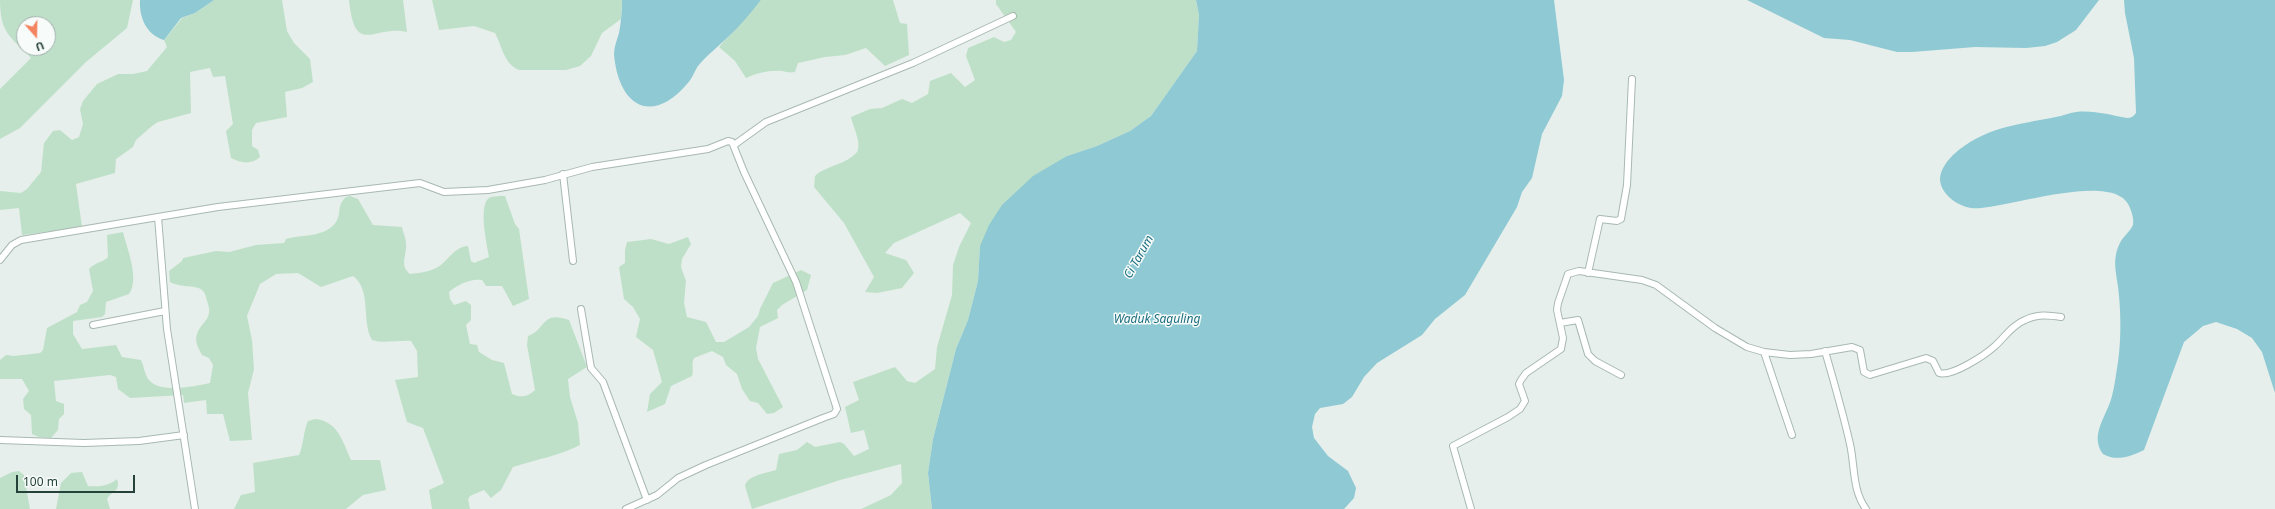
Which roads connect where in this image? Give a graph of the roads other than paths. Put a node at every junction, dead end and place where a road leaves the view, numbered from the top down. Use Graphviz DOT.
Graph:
graph roads {
  1 [pos="1013,16"];
  2 [pos="1632,79"];
  3 [pos="734,144"];
  4 [pos="563,174"];
  5 [pos="158,217"];
  6 [pos="0,260"];
  7 [pos="574,261"];
  8 [pos="1588,272"];
  9 [pos="581,309"];
  10 [pos="165,311"];
  11 [pos="2061,316"];
  12 [pos="1560,323"];
  13 [pos="93,325"];
  14 [pos="1825,351"];
  15 [pos="1764,352"];
  16 [pos="1621,375"];
  17 [pos="184,435"];
  18 [pos="1792,435"];
  19 [pos="0,440"];
  20 [pos="647,500"];
  21 [pos="195,509"];
  22 [pos="626,509"];
  23 [pos="1471,509"];
  24 [pos="1866,509"];
  1 -- 3 [label="street"];
  2 -- 8 [label="street"];
  3 -- 4 [label="street"];
  3 -- 20 [label="street"];
  4 -- 5 [label="street"];
  4 -- 7 [label="street"];
  5 -- 6 [label="street"];
  5 -- 10 [label="street"];
  8 -- 12 [label="street"];
  8 -- 15 [label="street"];
  9 -- 20 [label="street"];
  10 -- 13 [label="street"];
  10 -- 17 [label="street"];
  11 -- 14 [label="street"];
  12 -- 16 [label="street"];
  12 -- 23 [label="street"];
  14 -- 15 [label="street"];
  14 -- 24 [label="street"];
  15 -- 18 [label="street"];
  17 -- 19 [label="street"];
  17 -- 21 [label="street"];
  20 -- 22 [label="street"];
}
